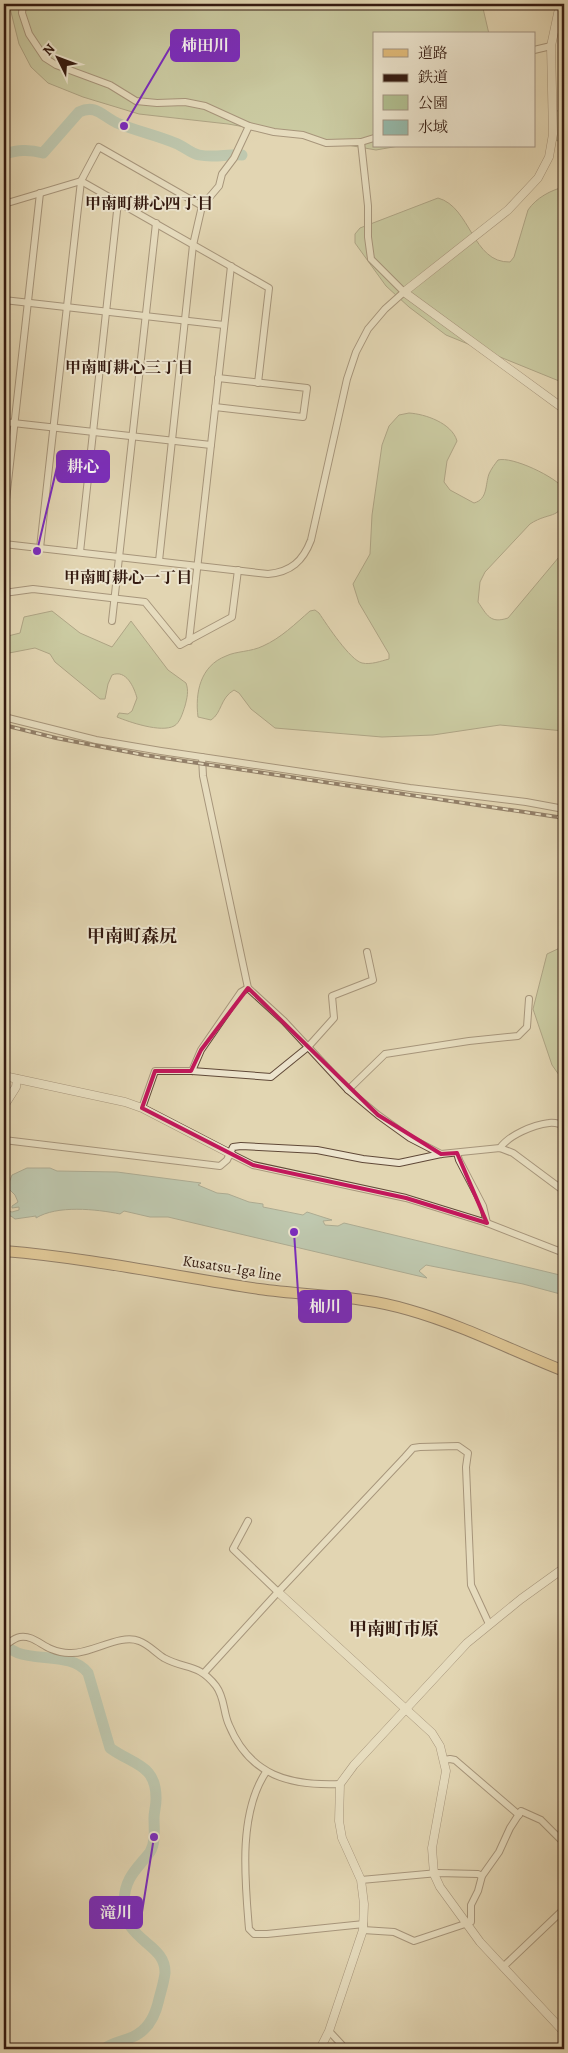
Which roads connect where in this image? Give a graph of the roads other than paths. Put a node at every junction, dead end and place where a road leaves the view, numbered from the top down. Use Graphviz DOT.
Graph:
graph roads {
  1 [pos="23,4"];
  2 [pos="560,4"];
  3 [pos="551,46"];
  4 [pos="536,50"];
  5 [pos="249,126"];
  6 [pos="373,138"];
  7 [pos="361,142"];
  8 [pos="81,181"];
  9 [pos="40,193"];
  10 [pos="118,202"];
  11 [pos="4,204"];
  12 [pos="202,206"];
  13 [pos="156,223"];
  14 [pos="193,245"];
  15 [pos="231,266"];
  16 [pos="404,292"];
  17 [pos="4,300"];
  18 [pos="27,302"];
  19 [pos="66,307"];
  20 [pos="106,311"];
  21 [pos="145,316"];
  22 [pos="185,320"];
  23 [pos="224,325"];
  24 [pos="218,378"];
  25 [pos="258,383"];
  26 [pos="215,408"];
  27 [pos="564,409"];
  28 [pos="4,422"];
  29 [pos="14,422"];
  30 [pos="53,427"];
  31 [pos="93,432"];
  32 [pos="133,436"];
  33 [pos="172,440"];
  34 [pos="211,445"];
  35 [pos="4,518"];
  36 [pos="4,544"];
  37 [pos="40,548"];
  38 [pos="80,552"];
  39 [pos="120,557"];
  40 [pos="159,560"];
  41 [pos="198,566"];
  42 [pos="238,570"];
  43 [pos="4,594"];
  44 [pos="114,598"];
  45 [pos="112,621"];
  46 [pos="189,641"];
  47 [pos="4,717"];
  48 [pos="202,757"];
  49 [pos="564,809"];
  50 [pos="367,952"];
  51 [pos="248,988"];
  52 [pos="529,999"];
  53 [pos="308,1047"];
  54 [pos="192,1071"];
  55 [pos="4,1076"];
  56 [pos="17,1079"];
  57 [pos="348,1090"];
  58 [pos="4,1106"];
  59 [pos="142,1108"];
  60 [pos="564,1125"];
  61 [pos="4,1140"];
  62 [pos="500,1148"];
  63 [pos="458,1153"];
  64 [pos="231,1154"];
  65 [pos="441,1154"];
  66 [pos="564,1191"];
  67 [pos="487,1222"];
  68 [pos="4,1251"];
  69 [pos="564,1252"];
  70 [pos="564,1371"];
  71 [pos="248,1521"];
  72 [pos="564,1568"];
  73 [pos="278,1592"];
  74 [pos="488,1624"];
  75 [pos="4,1646"];
  76 [pos="204,1673"];
  77 [pos="406,1709"];
  78 [pos="444,1760"];
  79 [pos="266,1772"];
  80 [pos="340,1784"];
  81 [pos="520,1815"];
  82 [pos="564,1844"];
  83 [pos="434,1874"];
  84 [pos="482,1876"];
  85 [pos="361,1880"];
  86 [pos="564,1909"];
  87 [pos="467,1924"];
  88 [pos="363,1927"];
  89 [pos="503,1966"];
  90 [pos="329,2031"];
  91 [pos="564,2032"];
  92 [pos="320,2049"];
  93 [pos="342,2049"];
  1 -- 5 [label="street"];
  2 -- 3 [label="street"];
  3 -- 4 [label="street"];
  3 -- 16 [label="street"];
  5 -- 7 [label="street"];
  5 -- 12 [label="street"];
  6 -- 7 [label="street"];
  7 -- 16 [label="street"];
  8 -- 9 [label="street"];
  8 -- 10 [label="street"];
  8 -- 12 [label="street"];
  8 -- 19 [label="street"];
  9 -- 11 [label="street"];
  9 -- 18 [label="street"];
  10 -- 13 [label="street"];
  10 -- 20 [label="street"];
  12 -- 14 [label="street"];
  13 -- 14 [label="street"];
  13 -- 21 [label="street"];
  14 -- 15 [label="street"];
  14 -- 22 [label="street"];
  15 -- 23 [label="street"];
  15 -- 25 [label="street"];
  16 -- 27 [label="street"];
  16 -- 42 [label="street"];
  17 -- 18 [label="street"];
  18 -- 19 [label="street"];
  18 -- 29 [label="street"];
  19 -- 20 [label="street"];
  19 -- 30 [label="street"];
  20 -- 21 [label="street"];
  20 -- 31 [label="street"];
  21 -- 22 [label="street"];
  21 -- 32 [label="street"];
  22 -- 23 [label="street"];
  22 -- 33 [label="street"];
  23 -- 24 [label="street"];
  24 -- 25 [label="street"];
  24 -- 26 [label="street"];
  25 -- 26 [label="street"];
  26 -- 34 [label="street"];
  28 -- 29 [label="street"];
  29 -- 30 [label="street"];
  29 -- 35 [label="street"];
  30 -- 31 [label="street"];
  30 -- 37 [label="street"];
  31 -- 32 [label="street"];
  31 -- 38 [label="street"];
  32 -- 33 [label="street"];
  32 -- 39 [label="street"];
  33 -- 34 [label="street"];
  33 -- 40 [label="street"];
  34 -- 41 [label="street"];
  36 -- 37 [label="street"];
  37 -- 38 [label="street"];
  38 -- 39 [label="street"];
  39 -- 40 [label="street"];
  39 -- 44 [label="street"];
  40 -- 41 [label="street"];
  41 -- 42 [label="street"];
  41 -- 46 [label="street"];
  42 -- 46 [label="street"];
  43 -- 44 [label="street"];
  44 -- 45 [label="street"];
  44 -- 46 [label="street"];
  47 -- 48 [label="street"];
  48 -- 49 [label="street"];
  48 -- 51 [label="street"];
  50 -- 53 [label="street"];
  51 -- 53 [label="street"];
  51 -- 54 [label="street"];
  52 -- 57 [label="street"];
  53 -- 54 [label="street"];
  53 -- 57 [label="street"];
  54 -- 59 [label="street"];
  55 -- 56 [label="street"];
  56 -- 58 [label="street"];
  56 -- 59 [label="street"];
  57 -- 65 [label="street"];
  59 -- 64 [label="street"];
  60 -- 62 [label="street"];
  61 -- 64 [label="street"];
  62 -- 63 [label="street"];
  62 -- 66 [label="street"];
  63 -- 65 [label="street"];
  63 -- 67 [label="street"];
  64 -- 65 [label="street"];
  64 -- 67 [label="street"];
  67 -- 69 [label="street"];
  68 -- 70 [label="main road, Kusatsu-Iga line"];
  71 -- 73 [label="street"];
  72 -- 74 [label="street"];
  73 -- 74 [label="street"];
  73 -- 76 [label="street"];
  73 -- 77 [label="street"];
  74 -- 77 [label="street"];
  75 -- 76 [label="street"];
  76 -- 79 [label="street"];
  77 -- 78 [label="street"];
  77 -- 80 [label="street"];
  78 -- 81 [label="street"];
  78 -- 83 [label="street"];
  79 -- 80 [label="street"];
  79 -- 88 [label="street"];
  80 -- 85 [label="street"];
  81 -- 82 [label="street"];
  81 -- 84 [label="street"];
  83 -- 84 [label="street"];
  83 -- 85 [label="street"];
  83 -- 87 [label="street"];
  84 -- 87 [label="street"];
  85 -- 88 [label="street"];
  86 -- 89 [label="street"];
  87 -- 88 [label="street"];
  87 -- 89 [label="street"];
  88 -- 90 [label="street"];
  89 -- 91 [label="street"];
  90 -- 92 [label="street"];
  90 -- 93 [label="street"];
}
